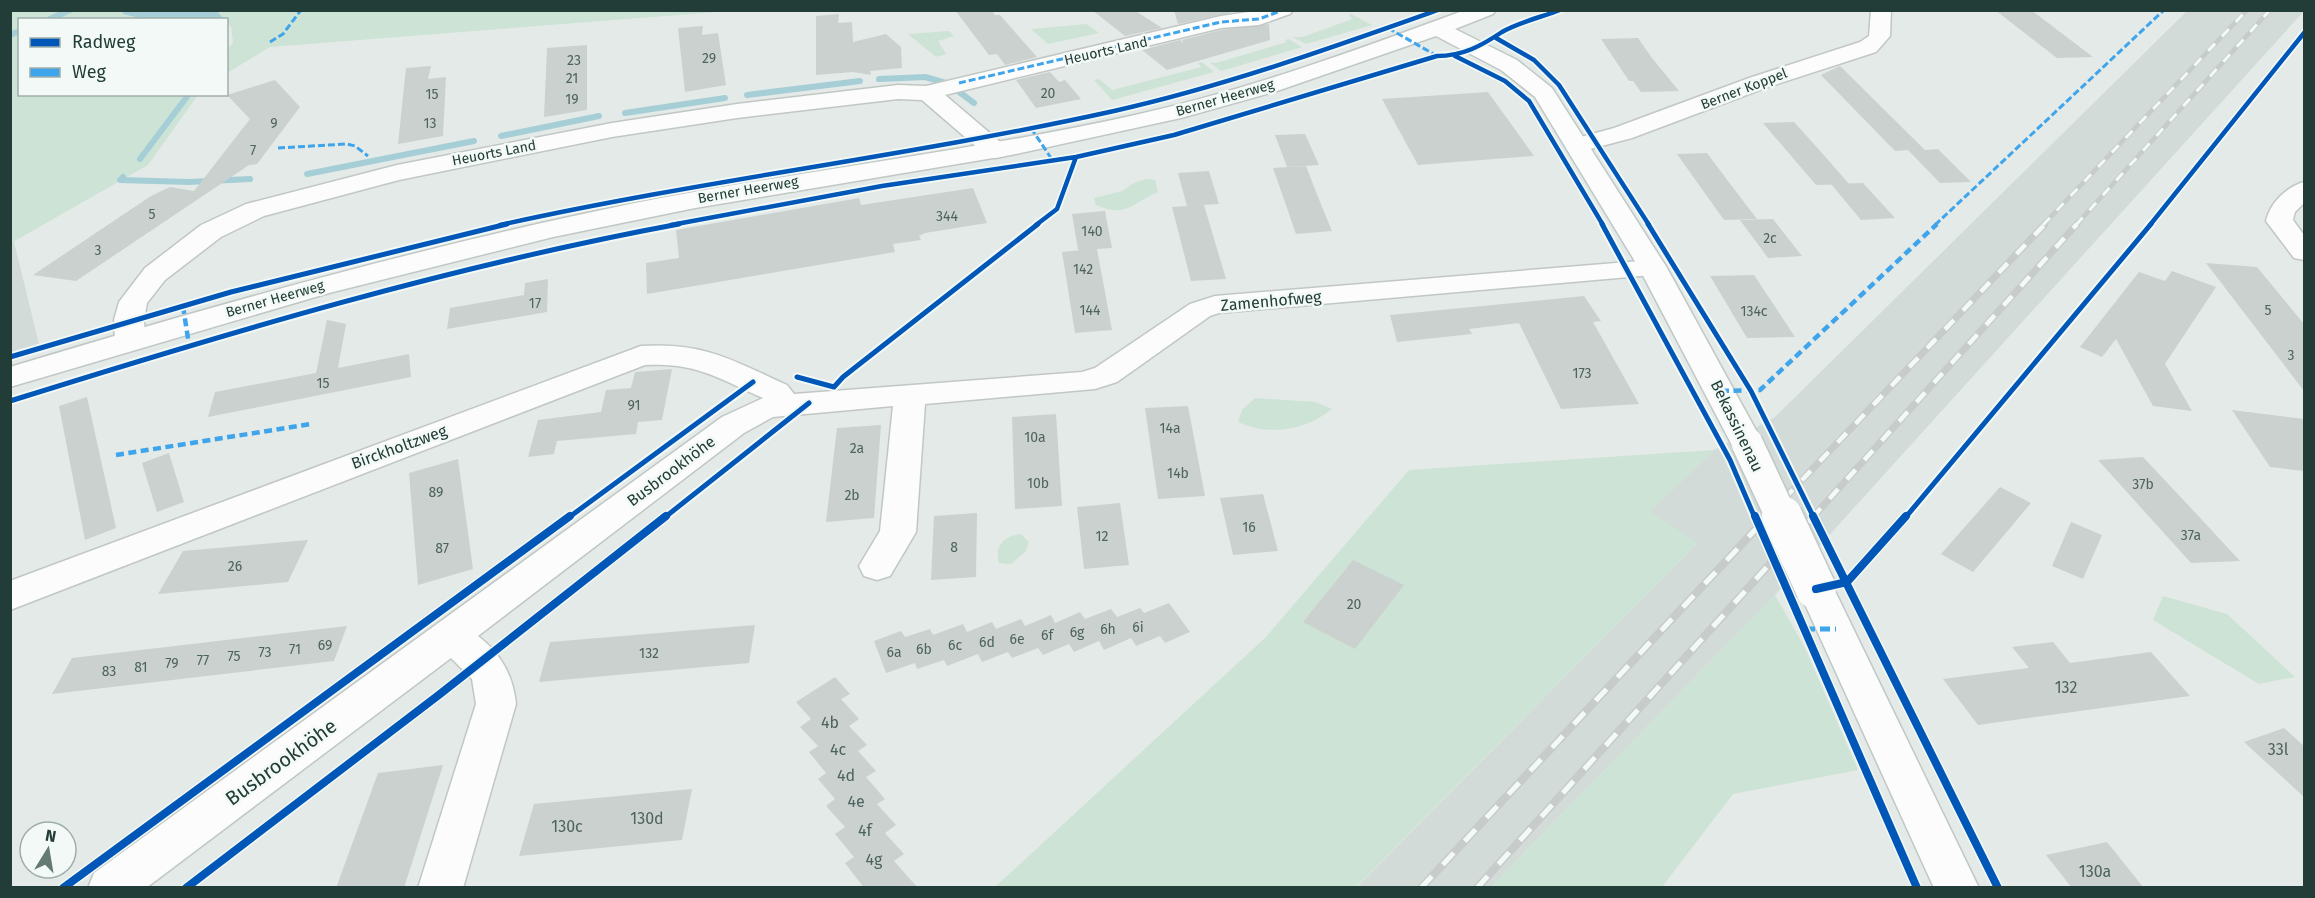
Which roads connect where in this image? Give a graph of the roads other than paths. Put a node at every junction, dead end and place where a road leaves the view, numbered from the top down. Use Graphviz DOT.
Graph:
graph roads {
  1 [pos="1283,10"];
  2 [pos="1486,10"];
  3 [pos="1881,10"];
  4 [pos="1437,28"];
  5 [pos="928,93"];
  6 [pos="1579,145"];
  7 [pos="996,151"];
  8 [pos="2304,190"];
  9 [pos="2304,252"];
  10 [pos="1653,268"];
  11 [pos="130,340"];
  12 [pos="10,377"];
  13 [pos="910,396"];
  14 [pos="783,405"];
  15 [pos="877,566"];
  16 [pos="10,596"];
  17 [pos="451,636"];
  18 [pos="110,888"];
  19 [pos="440,888"];
  20 [pos="1957,888"];
  1 -- 5 [label="street, Heuorts Land"];
  2 -- 4 [label="street, Berner Heerweg"];
  3 -- 6 [label="street, Berner Koppel"];
  4 -- 6 [label="street, Bekassinenau"];
  4 -- 7 [label="street, Berner Heerweg"];
  5 -- 7 [label="street"];
  5 -- 11 [label="street, Heuorts Land"];
  6 -- 10 [label="street, Bekassinenau"];
  7 -- 11 [label="street, Berner Heerweg"];
  8 -- 9 [label="street"];
  10 -- 13 [label="street, Zamenhofweg"];
  10 -- 20 [label="street, Bekassinenau, bridge"];
  11 -- 12 [label="street, Berner Heerweg"];
  13 -- 14 [label="street, Zamenhofweg"];
  13 -- 15 [label="street"];
  14 -- 16 [label="street, Birckholtzweg"];
  14 -- 17 [label="street, Busbrookhöhe"];
  17 -- 18 [label="street, Busbrookhöhe"];
  17 -- 19 [label="street"];
}
